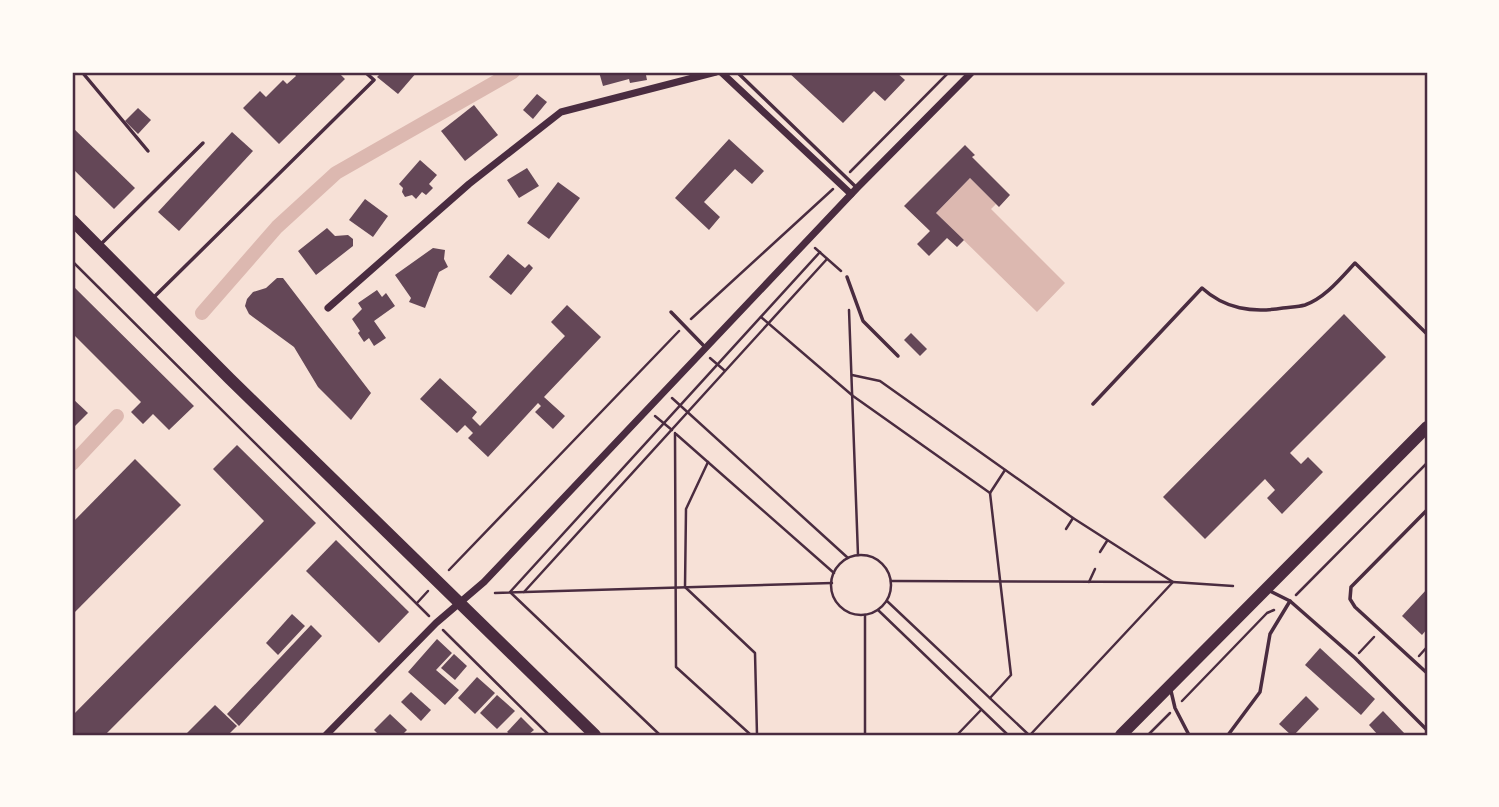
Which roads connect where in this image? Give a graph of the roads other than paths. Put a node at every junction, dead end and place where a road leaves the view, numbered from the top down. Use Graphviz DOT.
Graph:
graph roads {
  1 [pos="82,72"];
  2 [pos="365,72"];
  3 [pos="719,72"];
  4 [pos="737,72"];
  5 [pos="972,72"];
  6 [pos="203,143"];
  7 [pos="148,151"];
  8 [pos="842,180"];
  9 [pos="854,191"];
  10 [pos="72,220"];
  11 [pos="99,247"];
  12 [pos="847,277"];
  13 [pos="151,301"];
  14 [pos="328,308"];
  15 [pos="671,312"];
  16 [pos="1427,334"];
  17 [pos="704,349"];
  18 [pos="898,356"];
  19 [pos="1093,404"];
  20 [pos="1427,427"];
  21 [pos="1427,510"];
  22 [pos="1265,588"];
  23 [pos="1290,601"];
  24 [pos="459,603"];
  25 [pos="1427,673"];
  26 [pos="1169,686"];
  27 [pos="1427,730"];
  28 [pos="326,735"];
  29 [pos="595,735"];
  30 [pos="1121,735"];
  31 [pos="1189,735"];
  32 [pos="1228,735"];
  1 -- 7 [label="lane"];
  2 -- 13 [label="lane"];
  3 -- 8 [label="street"];
  3 -- 14 [label="street"];
  4 -- 8 [label="lane"];
  5 -- 9 [label="street"];
  6 -- 11 [label="lane"];
  8 -- 9 [label="street"];
  9 -- 17 [label="street"];
  10 -- 11 [label="main road"];
  11 -- 13 [label="main road"];
  12 -- 18 [label="lane"];
  13 -- 24 [label="main road"];
  15 -- 17 [label="lane"];
  16 -- 19 [label="lane"];
  17 -- 24 [label="street"];
  20 -- 22 [label="main road"];
  21 -- 25 [label="lane"];
  22 -- 23 [label="lane"];
  22 -- 26 [label="main road"];
  23 -- 27 [label="lane"];
  23 -- 32 [label="lane"];
  24 -- 28 [label="street"];
  24 -- 29 [label="main road"];
  26 -- 30 [label="main road"];
  26 -- 31 [label="lane"];
}
